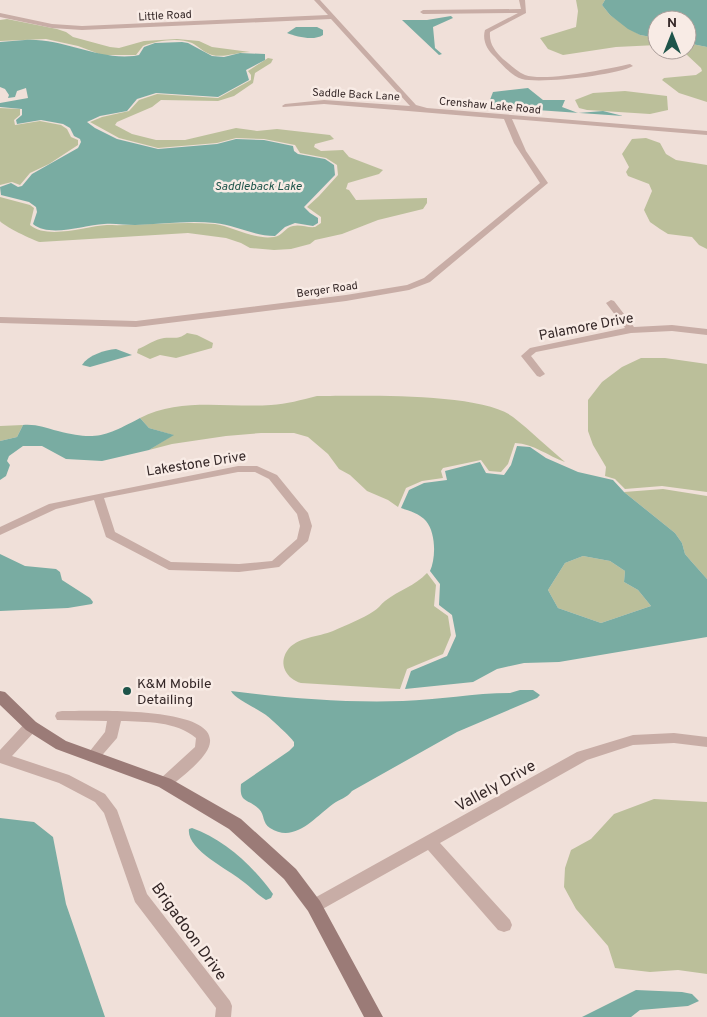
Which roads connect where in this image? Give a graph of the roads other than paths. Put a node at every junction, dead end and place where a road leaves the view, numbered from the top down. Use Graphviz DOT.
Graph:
graph roads {
  1 [pos="317,0"];
  2 [pos="522,0"];
  3 [pos="524,11"];
  4 [pos="423,12"];
  5 [pos="0,15"];
  6 [pos="332,17"];
  7 [pos="630,66"];
  8 [pos="285,106"];
  9 [pos="426,110"];
  10 [pos="507,116"];
  11 [pos="707,133"];
  12 [pos="611,303"];
  13 [pos="0,320"];
  14 [pos="631,330"];
  15 [pos="707,332"];
  16 [pos="540,374"];
  17 [pos="98,496"];
  18 [pos="0,531"];
  19 [pos="0,696"];
  20 [pos="62,716"];
  21 [pos="115,716"];
  22 [pos="31,726"];
  23 [pos="707,742"];
  24 [pos="93,756"];
  25 [pos="0,758"];
  26 [pos="166,782"];
  27 [pos="430,842"];
  28 [pos="314,906"];
  29 [pos="504,925"];
  30 [pos="223,1017"];
  31 [pos="374,1017"];
  1 -- 6 [label="street, Crenshaw Lake Road"];
  2 -- 3 [label="street"];
  3 -- 4 [label="street"];
  3 -- 7 [label="street"];
  5 -- 6 [label="street, Little Road"];
  6 -- 9 [label="street, Crenshaw Lake Road"];
  8 -- 9 [label="street, Saddle Back Lane"];
  9 -- 10 [label="street, Crenshaw Lake Road"];
  10 -- 11 [label="street, Crenshaw Lake Road"];
  10 -- 13 [label="street, Berger Road"];
  12 -- 14 [label="street"];
  14 -- 15 [label="street, Palamore Drive"];
  14 -- 16 [label="street, Palamore Drive"];
  17 -- 17 [label="street, Lakestone Drive"];
  17 -- 18 [label="street, Lakestone Drive"];
  19 -- 22 [label="street"];
  20 -- 21 [label="street"];
  21 -- 24 [label="street"];
  21 -- 26 [label="street"];
  22 -- 24 [label="street"];
  22 -- 25 [label="street, Brigadoon Drive"];
  23 -- 27 [label="street, Vallely Drive"];
  24 -- 26 [label="street"];
  25 -- 30 [label="street, Brigadoon Drive"];
  26 -- 28 [label="street"];
  27 -- 28 [label="street, Vallely Drive"];
  27 -- 29 [label="street"];
  28 -- 31 [label="street"];
}
